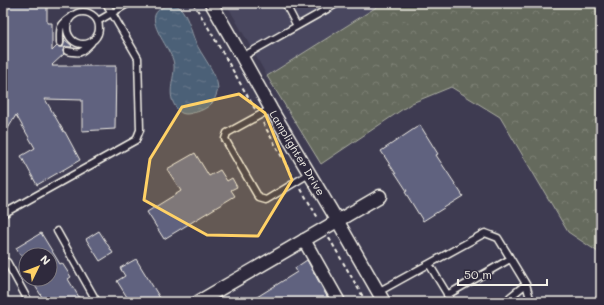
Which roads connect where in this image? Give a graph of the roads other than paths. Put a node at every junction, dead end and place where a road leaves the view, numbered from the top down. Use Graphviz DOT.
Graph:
graph roads {
  1 [pos="106,3"];
  2 [pos="128,3"];
  3 [pos="211,3"];
  4 [pos="285,3"];
  5 [pos="338,3"];
  6 [pos="112,12"];
  7 [pos="71,17"];
  8 [pos="98,21"];
  9 [pos="297,26"];
  10 [pos="93,41"];
  11 [pos="60,43"];
  12 [pos="67,51"];
  13 [pos="242,57"];
  14 [pos="271,109"];
  15 [pos="309,174"];
  16 [pos="380,196"];
  17 [pos="3,214"];
  18 [pos="337,220"];
  19 [pos="57,231"];
  20 [pos="304,240"];
  21 [pos="510,259"];
  22 [pos="7,262"];
  23 [pos="429,264"];
  24 [pos="526,284"];
  25 [pos="448,295"];
  26 [pos="381,299"];
  27 [pos="30,302"];
  28 [pos="96,302"];
  29 [pos="198,302"];
  30 [pos="339,302"];
  31 [pos="452,302"];
  32 [pos="509,302"];
  33 [pos="531,302"];
  1 -- 6 [label="lane"];
  2 -- 6 [label="lane"];
  3 -- 13 [label="street, Lamplighter Drive"];
  4 -- 9 [label="lane"];
  5 -- 9 [label="lane"];
  6 -- 8 [label="lane"];
  6 -- 17 [label="lane"];
  7 -- 8 [label="lane"];
  7 -- 10 [label="lane"];
  7 -- 11 [label="lane"];
  8 -- 10 [label="lane"];
  9 -- 13 [label="lane"];
  10 -- 12 [label="lane"];
  13 -- 14 [label="street, Lamplighter Drive"];
  14 -- 15 [label="street, Lamplighter Drive"];
  14 -- 15 [label="lane"];
  15 -- 18 [label="street, Lamplighter Drive"];
  16 -- 18 [label="street"];
  18 -- 20 [label="street"];
  18 -- 26 [label="street, Lamplighter Drive"];
  19 -- 28 [label="lane"];
  20 -- 29 [label="street"];
  20 -- 30 [label="street"];
  21 -- 23 [label="lane"];
  21 -- 24 [label="lane"];
  21 -- 25 [label="lane"];
  22 -- 27 [label="lane"];
  23 -- 25 [label="lane"];
  23 -- 26 [label="lane"];
  24 -- 32 [label="lane"];
  24 -- 33 [label="lane"];
  25 -- 31 [label="lane"];
}
